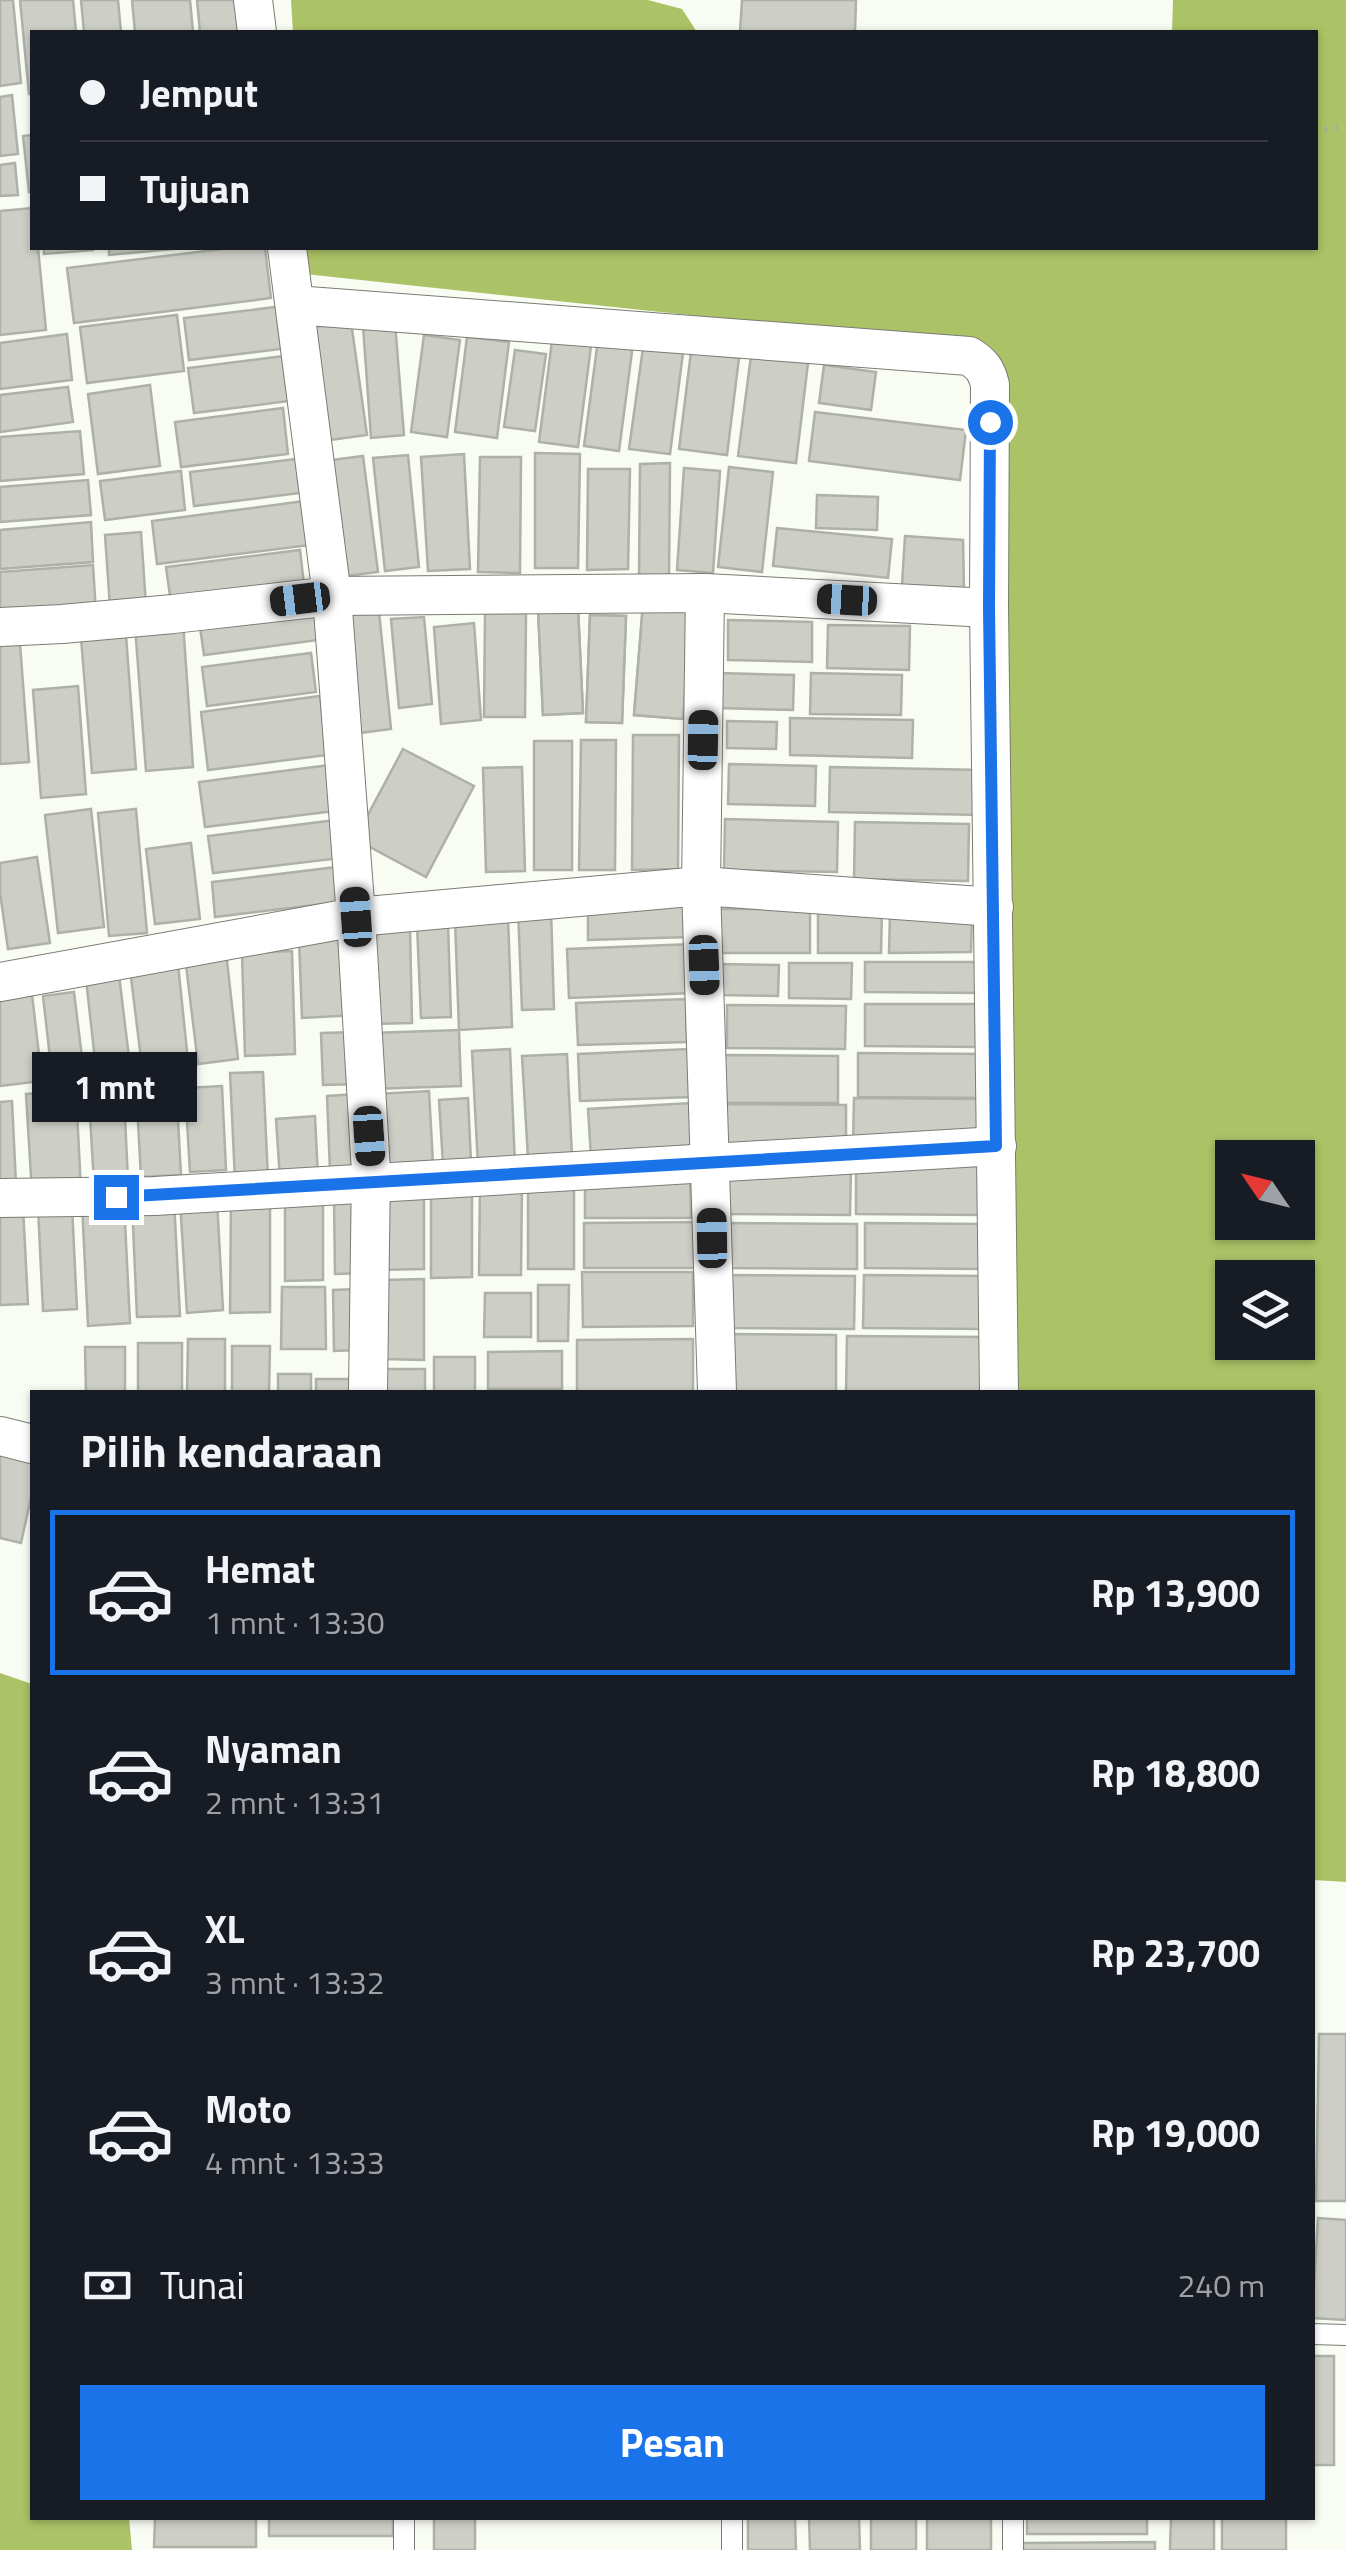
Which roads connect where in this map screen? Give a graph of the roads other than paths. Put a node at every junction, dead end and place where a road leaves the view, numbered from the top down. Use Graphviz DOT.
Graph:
graph roads {
  1 [pos="253,0"];
  2 [pos="257,30"];
  3 [pos="287,250"];
  4 [pos="294,304"];
  5 [pos="705,593"];
  6 [pos="332,596"];
  7 [pos="989,608"];
  8 [pos="0,626"];
  9 [pos="702,886"];
  10 [pos="994,907"];
  11 [pos="356,917"];
  12 [pos="0,982"];
  13 [pos="996,1146"];
  14 [pos="710,1161"];
  15 [pos="371,1183"];
  16 [pos="0,1198"];
  17 [pos="368,1390"];
  18 [pos="718,1390"];
  19 [pos="999,1390"];
  20 [pos="0,1436"];
  21 [pos="30,1444"];
  22 [pos="1315,2334"];
  23 [pos="1346,2334"];
  24 [pos="404,2520"];
  25 [pos="732,2520"];
  26 [pos="1013,2520"];
  27 [pos="404,2550"];
  28 [pos="732,2550"];
  29 [pos="1013,2550"];
  1 -- 2 [label="street"];
  3 -- 4 [label="street"];
  4 -- 6 [label="street"];
  4 -- 7 [label="street"];
  5 -- 6 [label="street"];
  5 -- 7 [label="street"];
  5 -- 9 [label="street"];
  6 -- 8 [label="street"];
  6 -- 11 [label="street"];
  7 -- 10 [label="street"];
  9 -- 10 [label="street"];
  9 -- 11 [label="street"];
  9 -- 14 [label="street"];
  10 -- 13 [label="street"];
  11 -- 12 [label="street"];
  11 -- 15 [label="street"];
  13 -- 14 [label="street"];
  13 -- 19 [label="street"];
  14 -- 15 [label="street"];
  14 -- 18 [label="street"];
  15 -- 16 [label="street"];
  15 -- 17 [label="street"];
  20 -- 21 [label="street"];
  22 -- 23 [label="lane"];
  24 -- 27 [label="lane"];
  25 -- 28 [label="lane"];
  26 -- 29 [label="lane"];
}
